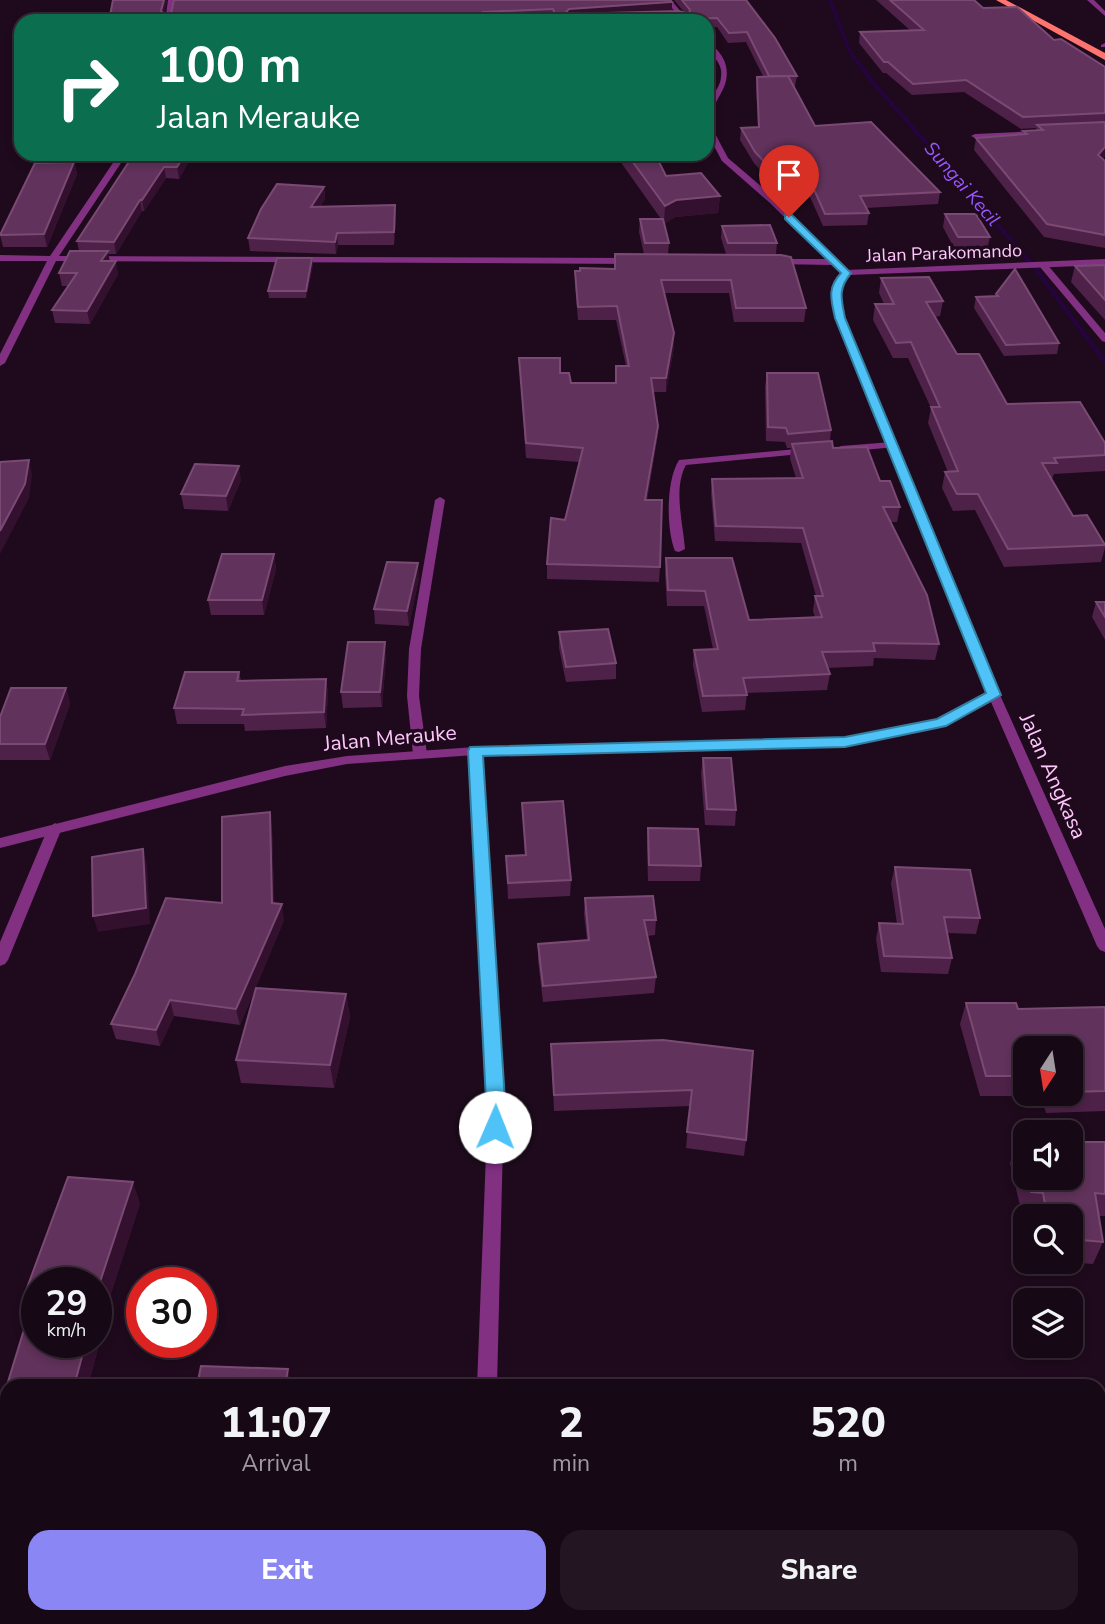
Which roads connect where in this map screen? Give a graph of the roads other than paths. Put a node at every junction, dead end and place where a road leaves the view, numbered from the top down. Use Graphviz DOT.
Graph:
graph roads {
  1 [pos="668,0"];
  2 [pos="1000,0"];
  3 [pos="1018,0"];
  4 [pos="1090,0"];
  5 [pos="680,14"];
  6 [pos="1105,14"];
  7 [pos="1104,46"];
  8 [pos="714,51"];
  9 [pos="1105,57"];
  10 [pos="714,99"];
  11 [pos="1044,132"];
  12 [pos="975,135"];
  13 [pos="714,139"];
  14 [pos="118,161"];
  15 [pos="0,258"];
  16 [pos="52,258"];
  17 [pos="643,261"];
  18 [pos="765,261"];
  19 [pos="834,262"];
  20 [pos="1105,262"];
  21 [pos="1040,266"];
  22 [pos="846,273"];
  23 [pos="1105,339"];
  24 [pos="0,363"];
  25 [pos="892,445"];
  26 [pos="440,500"];
  27 [pos="679,550"];
  28 [pos="994,695"];
  29 [pos="475,751"];
  30 [pos="420,754"];
  31 [pos="55,828"];
  32 [pos="0,843"];
  33 [pos="1105,946"];
  34 [pos="0,960"];
  35 [pos="487,1379"];
  1 -- 5 [label="street"];
  2 -- 9 [label="highway"];
  3 -- 7 [label="highway"];
  4 -- 6 [label="street"];
  8 -- 10 [label="street"];
  11 -- 12 [label="street"];
  13 -- 19 [label="street, Jalan Parakomando"];
  14 -- 16 [label="street"];
  15 -- 16 [label="street"];
  16 -- 17 [label="street"];
  16 -- 24 [label="street"];
  18 -- 19 [label="street"];
  19 -- 22 [label="street, Jalan Parakomando"];
  20 -- 21 [label="street, Jalan Parakomando"];
  21 -- 22 [label="street, Jalan Parakomando"];
  21 -- 23 [label="street"];
  22 -- 25 [label="street, Jalan Angkasa"];
  25 -- 27 [label="street"];
  25 -- 28 [label="street, Jalan Angkasa"];
  26 -- 30 [label="street"];
  28 -- 29 [label="street, Jalan Merauke"];
  28 -- 33 [label="street, Jalan Angkasa"];
  29 -- 30 [label="street, Jalan Merauke"];
  29 -- 35 [label="street"];
  30 -- 31 [label="street, Jalan Merauke"];
  31 -- 32 [label="street, Jalan Merauke"];
  31 -- 34 [label="street"];
}
